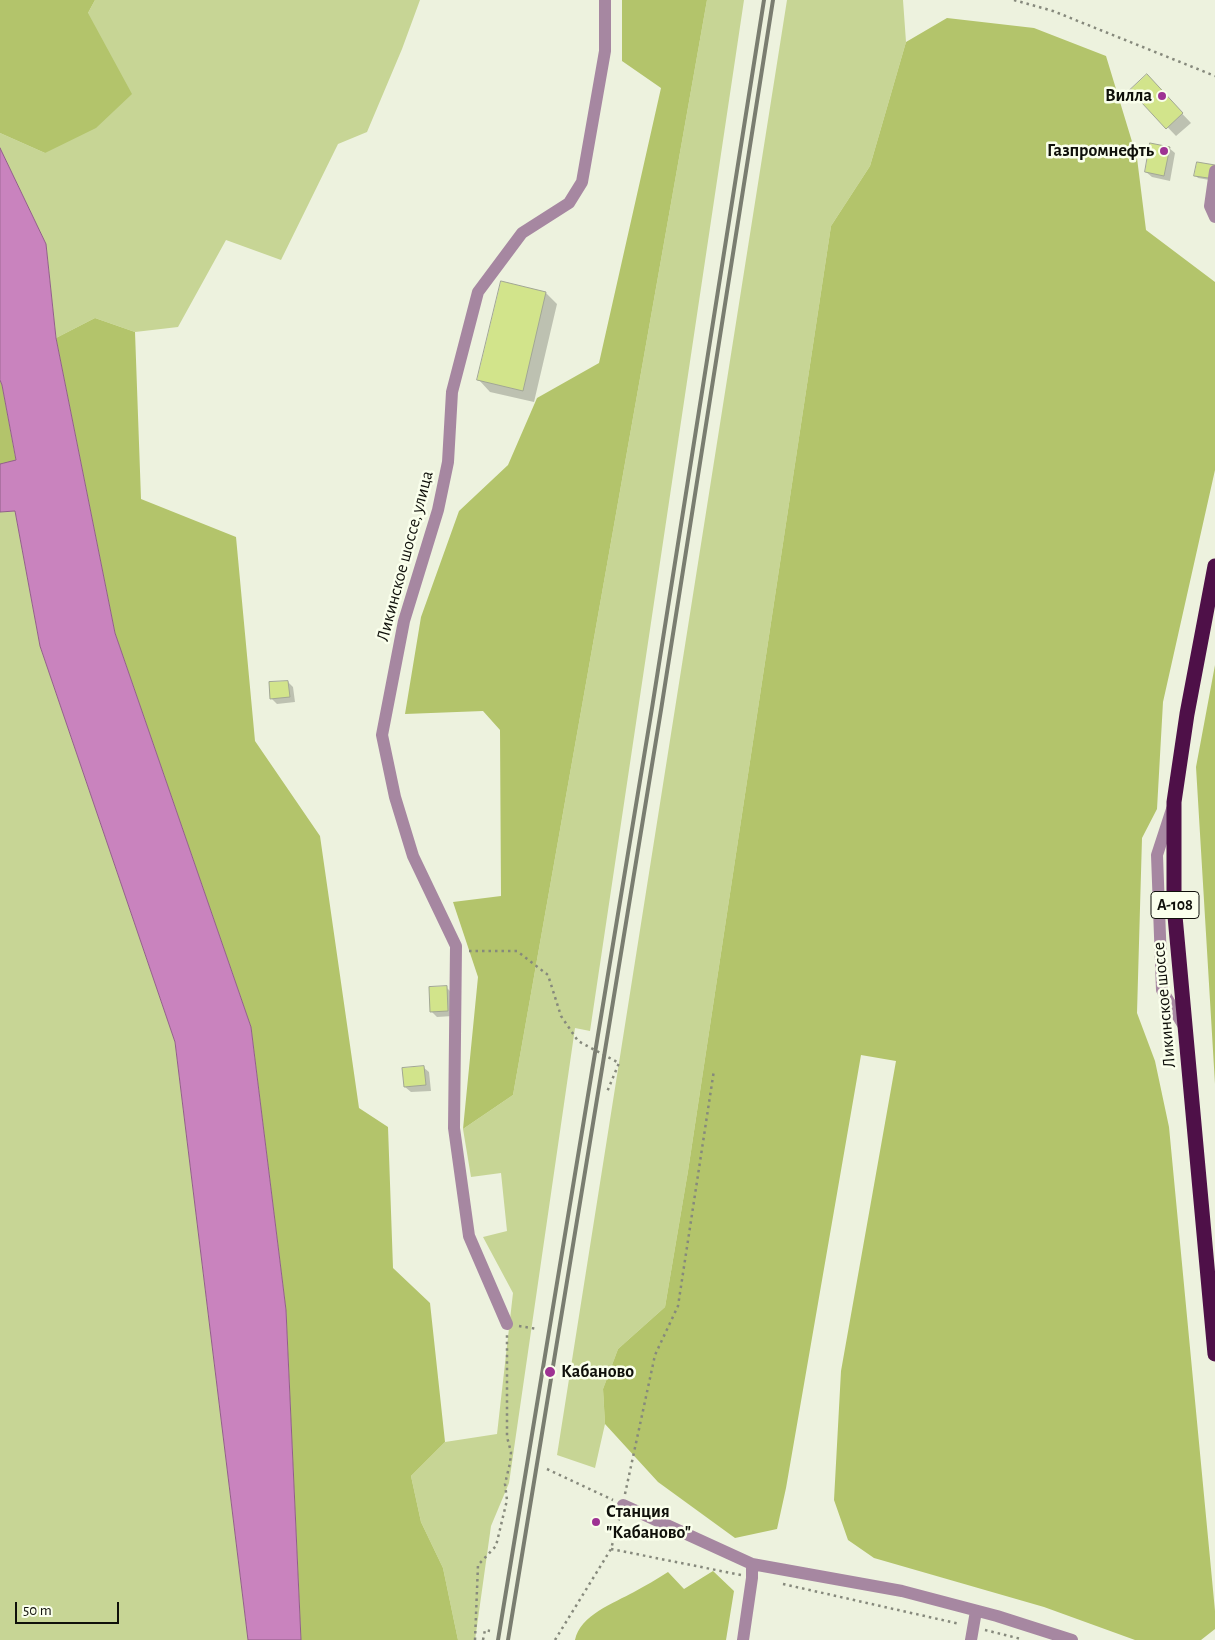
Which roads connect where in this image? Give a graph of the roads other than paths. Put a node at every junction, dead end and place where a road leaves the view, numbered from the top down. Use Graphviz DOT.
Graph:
graph roads {
  1 [pos="604,0"];
  2 [pos="1215,171"];
  3 [pos="1215,217"];
  4 [pos="1215,566"];
  5 [pos="507,1324"];
  6 [pos="1215,1354"];
  7 [pos="623,1505"];
  8 [pos="752,1564"];
  9 [pos="976,1611"];
  10 [pos="973,1634"];
  11 [pos="743,1640"];
  12 [pos="1072,1640"];
  1 -- 5 [label="street, Ликинское шоссе, улица"];
  2 -- 3 [label="street"];
  4 -- 6 [label="highway, Ликинское шоссе / А-108"];
  7 -- 8 [label="street"];
  8 -- 9 [label="street"];
  8 -- 11 [label="street"];
  9 -- 10 [label="street"];
  9 -- 12 [label="street"];
}
